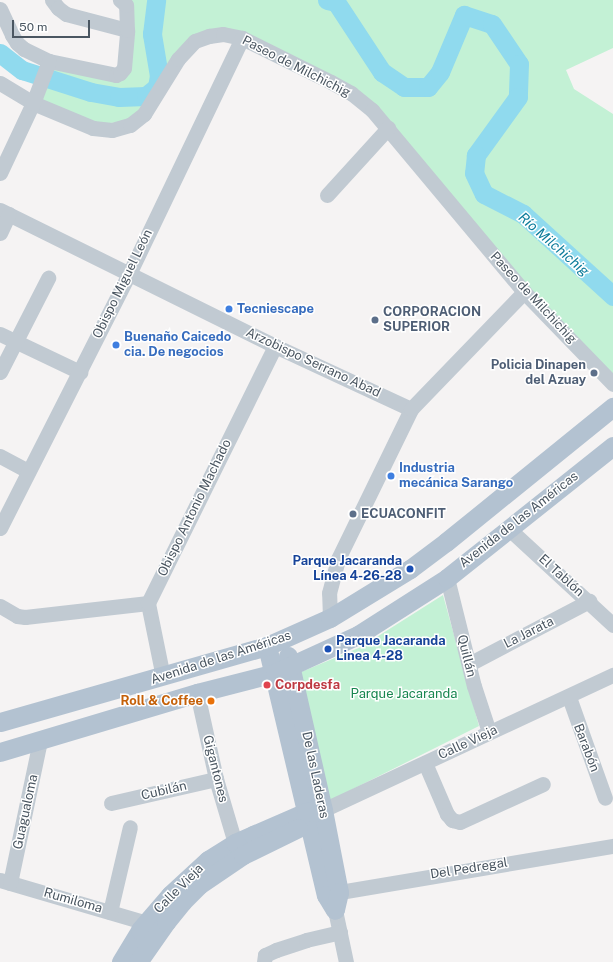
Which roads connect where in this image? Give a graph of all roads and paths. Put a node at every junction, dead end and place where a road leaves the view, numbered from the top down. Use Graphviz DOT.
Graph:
graph roads {
  1 [pos="52,0"];
  2 [pos="123,3"];
  3 [pos="0,9"];
  4 [pos="127,30"];
  5 [pos="242,38"];
  6 [pos="48,64"];
  7 [pos="0,83"];
  8 [pos="35,98"];
  9 [pos="388,128"];
  10 [pos="0,173"];
  11 [pos="328,195"];
  12 [pos="5,212"];
  13 [pos="0,234"];
  14 [pos="129,274"];
  15 [pos="48,278"];
  16 [pos="524,292"];
  17 [pos="0,334"];
  18 [pos="15,342"];
  19 [pos="275,346"];
  20 [pos="0,372"];
  21 [pos="80,372"];
  22 [pos="613,384"];
  23 [pos="613,407"];
  24 [pos="411,409"];
  25 [pos="613,446"];
  26 [pos="0,456"];
  27 [pos="28,471"];
  28 [pos="0,528"];
  29 [pos="508,528"];
  30 [pos="447,578"];
  31 [pos="589,601"];
  32 [pos="148,603"];
  33 [pos="0,606"];
  34 [pos="330,618"];
  35 [pos="613,625"];
  36 [pos="275,643"];
  37 [pos="469,664"];
  38 [pos="283,670"];
  39 [pos="613,675"];
  40 [pos="164,677"];
  41 [pos="197,694"];
  42 [pos="569,697"];
  43 [pos="0,722"];
  44 [pos="489,732"];
  45 [pos="40,741"];
  46 [pos="0,752"];
  47 [pos="425,763"];
  48 [pos="216,779"];
  49 [pos="543,784"];
  50 [pos="605,798"];
  51 [pos="111,803"];
  52 [pos="313,815"];
  53 [pos="130,827"];
  54 [pos="235,843"];
  55 [pos="613,846"];
  56 [pos="5,881"];
  57 [pos="333,899"];
  58 [pos="110,912"];
  59 [pos="147,923"];
  60 [pos="340,932"];
  61 [pos="121,962"];
  62 [pos="138,962"];
  63 [pos="264,962"];
  64 [pos="346,962"];
  1 -- 4 [label="street"];
  2 -- 4 [label="street"];
  3 -- 6 [label="street"];
  4 -- 6 [label="street"];
  5 -- 8 [label="street, Paseo de Milchichig"];
  5 -- 9 [label="street, Paseo de Milchichig"];
  5 -- 14 [label="street, Obispo Miguel León"];
  6 -- 8 [label="street"];
  7 -- 8 [label="street, Paseo de Milchichig"];
  8 -- 10 [label="street"];
  9 -- 11 [label="street"];
  9 -- 16 [label="street, Paseo de Milchichig"];
  12 -- 13 [label="street"];
  12 -- 14 [label="street, Arzobispo Serrano Abad"];
  14 -- 19 [label="street, Arzobispo Serrano Abad"];
  14 -- 21 [label="street, Obispo Miguel León"];
  15 -- 18 [label="street"];
  16 -- 22 [label="street, Paseo de Milchichig"];
  16 -- 24 [label="street"];
  17 -- 18 [label="street"];
  18 -- 20 [label="street"];
  18 -- 21 [label="street"];
  19 -- 24 [label="street, Arzobispo Serrano Abad"];
  19 -- 32 [label="street, Obispo Antonio Machado"];
  21 -- 27 [label="street, Obispo Miguel León"];
  23 -- 34 [label="main road, Avenida de las Américas"];
  24 -- 34 [label="street"];
  25 -- 29 [label="main road, Avenida de las Américas"];
  26 -- 27 [label="street"];
  27 -- 28 [label="street, Obispo Miguel León"];
  29 -- 30 [label="main road, Avenida de las Américas"];
  29 -- 31 [label="street, El Tablón"];
  30 -- 37 [label="street, Quillán"];
  30 -- 38 [label="main road, Avenida de las Américas"];
  31 -- 35 [label="street, El Tablón"];
  31 -- 37 [label="street, La Jarata"];
  32 -- 33 [label="street"];
  32 -- 40 [label="street"];
  34 -- 36 [label="main road, Avenida de las Américas"];
  36 -- 38 [label="main road, De las Laderas"];
  36 -- 40 [label="main road, Avenida de las Américas"];
  37 -- 44 [label="street, Quillán"];
  38 -- 41 [label="main road, Avenida de las Américas"];
  38 -- 52 [label="main road, De las Laderas"];
  39 -- 42 [label="street, Calle Vieja"];
  40 -- 43 [label="main road, Avenida de las Américas"];
  41 -- 45 [label="main road, Avenida de las Américas"];
  41 -- 48 [label="street, Gigantones"];
  42 -- 44 [label="street, Calle Vieja"];
  42 -- 50 [label="street, Barabón"];
  44 -- 47 [label="street, Calle Vieja"];
  45 -- 46 [label="main road, Avenida de las Américas"];
  45 -- 56 [label="street, Guagualoma"];
  47 -- 49 [label="street"];
  47 -- 52 [label="street, Calle Vieja"];
  48 -- 51 [label="street, Cubilán"];
  48 -- 54 [label="street, Gigantones"];
  52 -- 54 [label="main road, Calle Vieja"];
  52 -- 57 [label="main road, De las Laderas"];
  52 -- 62 [label="main road, Calle Vieja"];
  53 -- 58 [label="street"];
  54 -- 59 [label="main road, Calle Vieja"];
  55 -- 57 [label="street, Del Pedregal"];
  56 -- 58 [label="street, Rumiloma"];
  57 -- 60 [label="street, De las Laderas"];
  58 -- 59 [label="street, Rumiloma"];
  59 -- 61 [label="main road, Calle Vieja"];
  60 -- 63 [label="street"];
  60 -- 64 [label="street, De las Laderas"];
}
